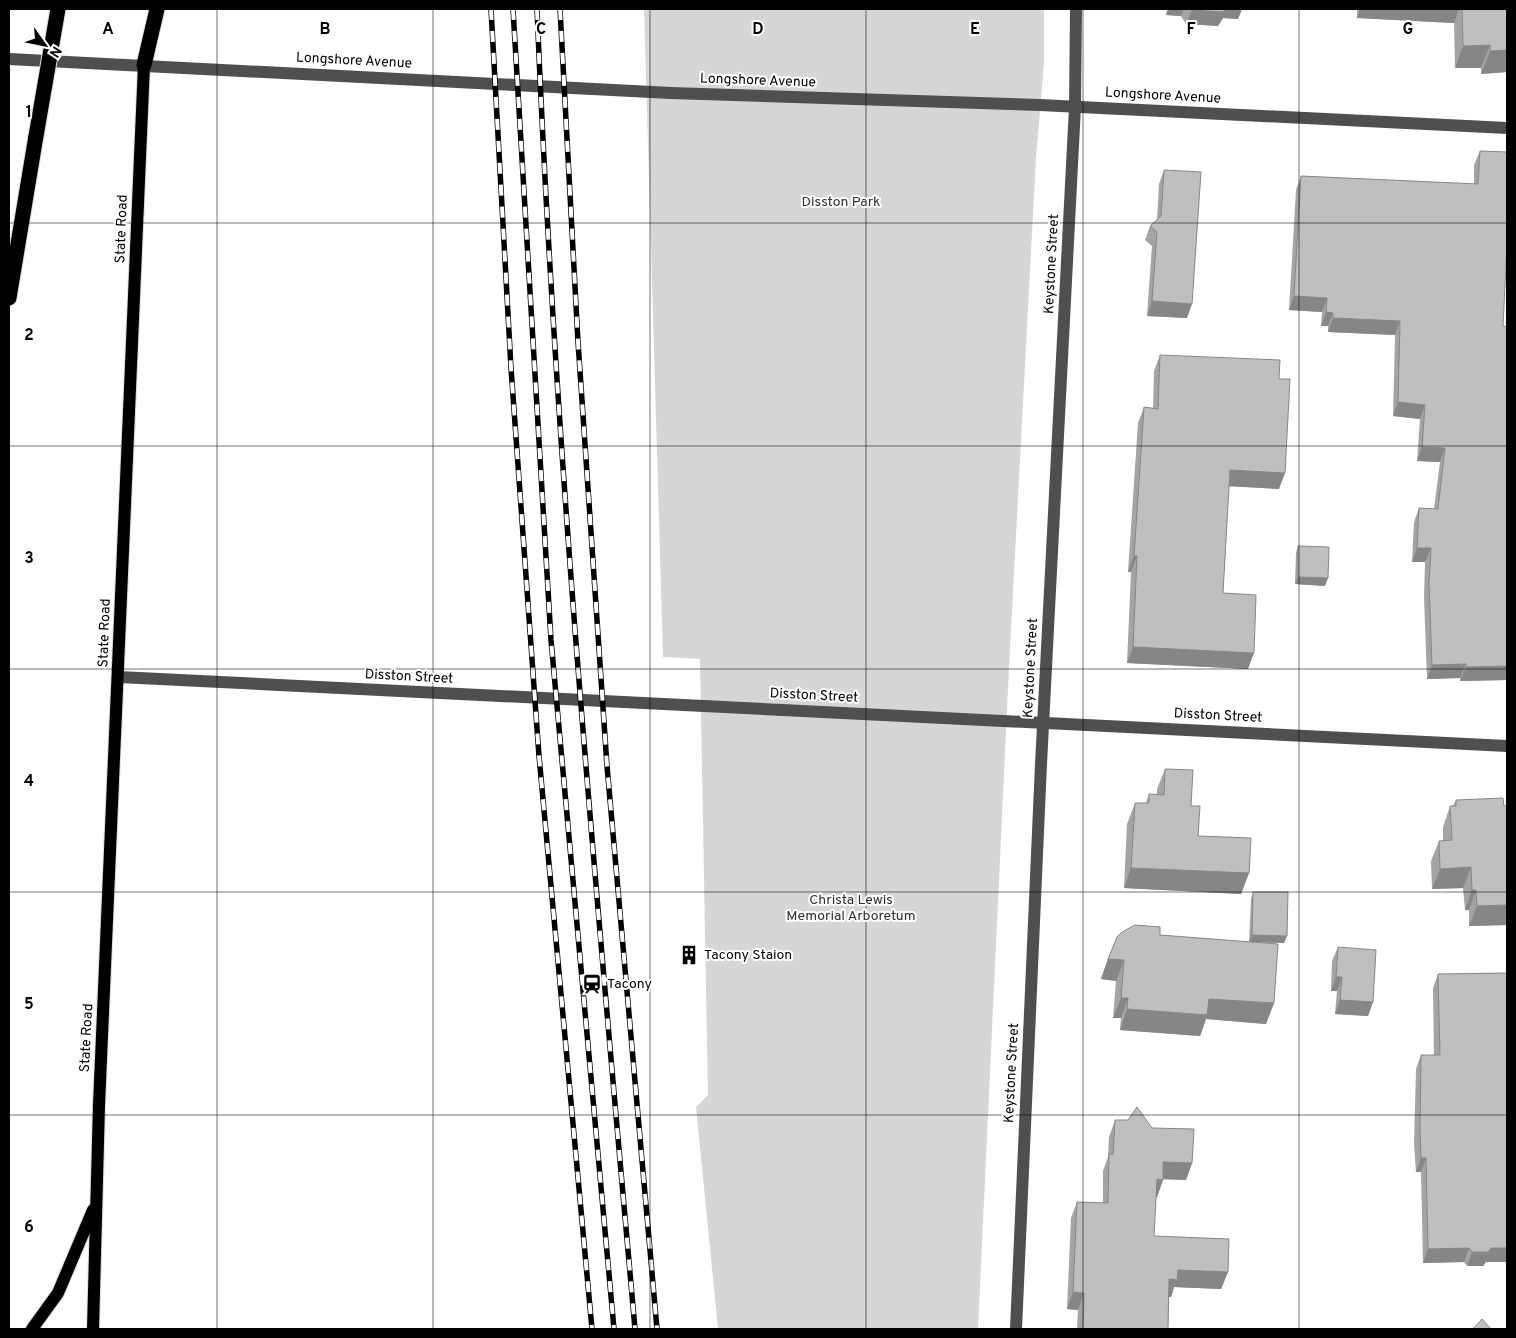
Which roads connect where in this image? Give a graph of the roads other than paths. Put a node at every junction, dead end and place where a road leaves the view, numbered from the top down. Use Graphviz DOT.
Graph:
graph roads {
  1 [pos="58,9"];
  2 [pos="157,9"];
  3 [pos="1076,9"];
  4 [pos="9,60"];
  5 [pos="144,65"];
  6 [pos="1075,106"];
  7 [pos="1507,128"];
  8 [pos="9,298"];
  9 [pos="118,678"];
  10 [pos="1044,722"];
  11 [pos="1507,746"];
  12 [pos="96,1203"];
  13 [pos="32,1329"];
  14 [pos="93,1329"];
  15 [pos="1016,1329"];
  1 -- 8 [label="highway, bridge"];
  2 -- 5 [label="highway"];
  3 -- 6 [label="street, Keystone Street"];
  4 -- 5 [label="street, Longshore Avenue"];
  5 -- 6 [label="street, Longshore Avenue"];
  5 -- 9 [label="main road, State Road"];
  6 -- 7 [label="street, Longshore Avenue"];
  6 -- 10 [label="street, Keystone Street"];
  9 -- 10 [label="street, Disston Street"];
  9 -- 12 [label="main road, State Road"];
  10 -- 11 [label="street, Disston Street"];
  10 -- 15 [label="street, Keystone Street"];
  12 -- 13 [label="main road, State Road"];
  12 -- 14 [label="main road, State Road"];
}
